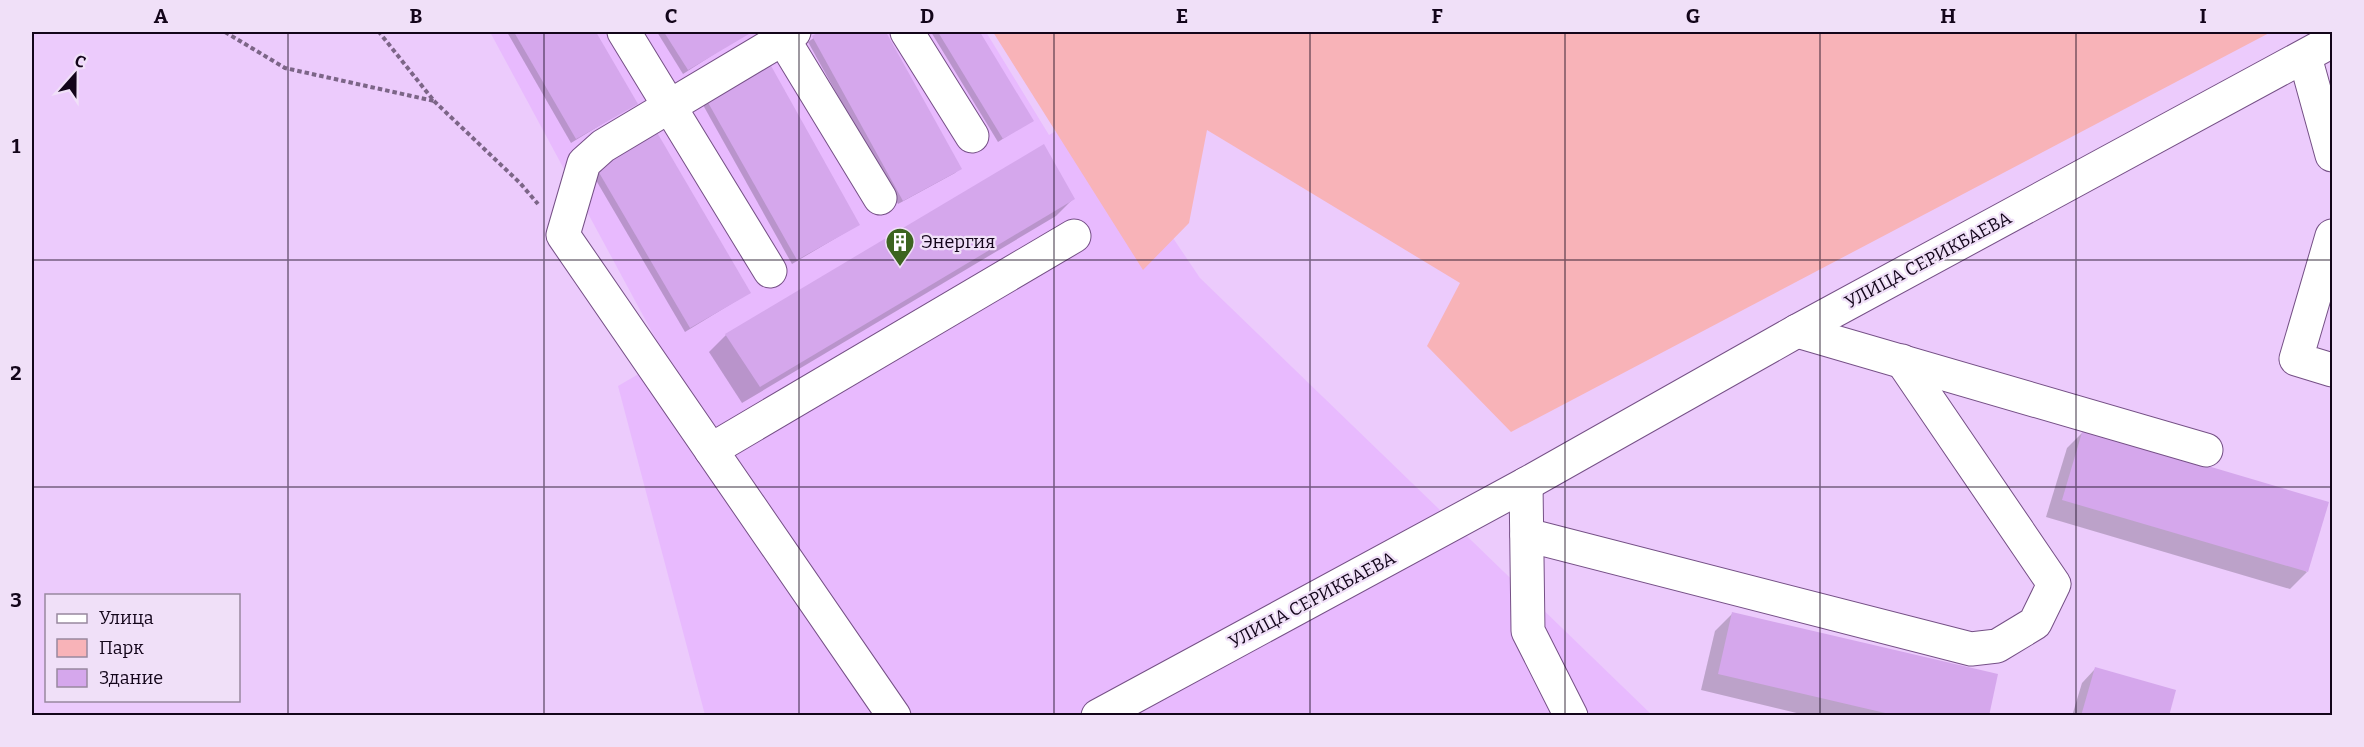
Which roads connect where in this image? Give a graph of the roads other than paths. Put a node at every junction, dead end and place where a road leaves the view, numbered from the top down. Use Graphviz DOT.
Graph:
graph roads {
  1 [pos="624,32"];
  2 [pos="908,32"];
  3 [pos="785,34"];
  4 [pos="2319,49"];
  5 [pos="669,106"];
  6 [pos="972,136"];
  7 [pos="2332,155"];
  8 [pos="880,198"];
  9 [pos="1074,236"];
  10 [pos="2332,236"];
  11 [pos="770,271"];
  12 [pos="1797,331"];
  13 [pos="1902,361"];
  14 [pos="2332,370"];
  15 [pos="711,450"];
  16 [pos="2206,450"];
  17 [pos="1526,484"];
  18 [pos="1527,535"];
  19 [pos="894,716"];
  20 [pos="1098,716"];
  21 [pos="1570,716"];
  1 -- 5 [label="street"];
  2 -- 6 [label="street"];
  3 -- 5 [label="street"];
  3 -- 8 [label="street"];
  4 -- 7 [label="street"];
  4 -- 12 [label="street, УЛИЦА СЕРИКБАЕВА"];
  5 -- 11 [label="street"];
  5 -- 15 [label="street"];
  9 -- 15 [label="street"];
  10 -- 14 [label="street"];
  12 -- 13 [label="street"];
  12 -- 17 [label="street, УЛИЦА СЕРИКБАЕВА"];
  13 -- 16 [label="street"];
  13 -- 18 [label="street"];
  15 -- 19 [label="street"];
  17 -- 18 [label="street"];
  17 -- 20 [label="street, УЛИЦА СЕРИКБАЕВА"];
  18 -- 21 [label="street"];
}
